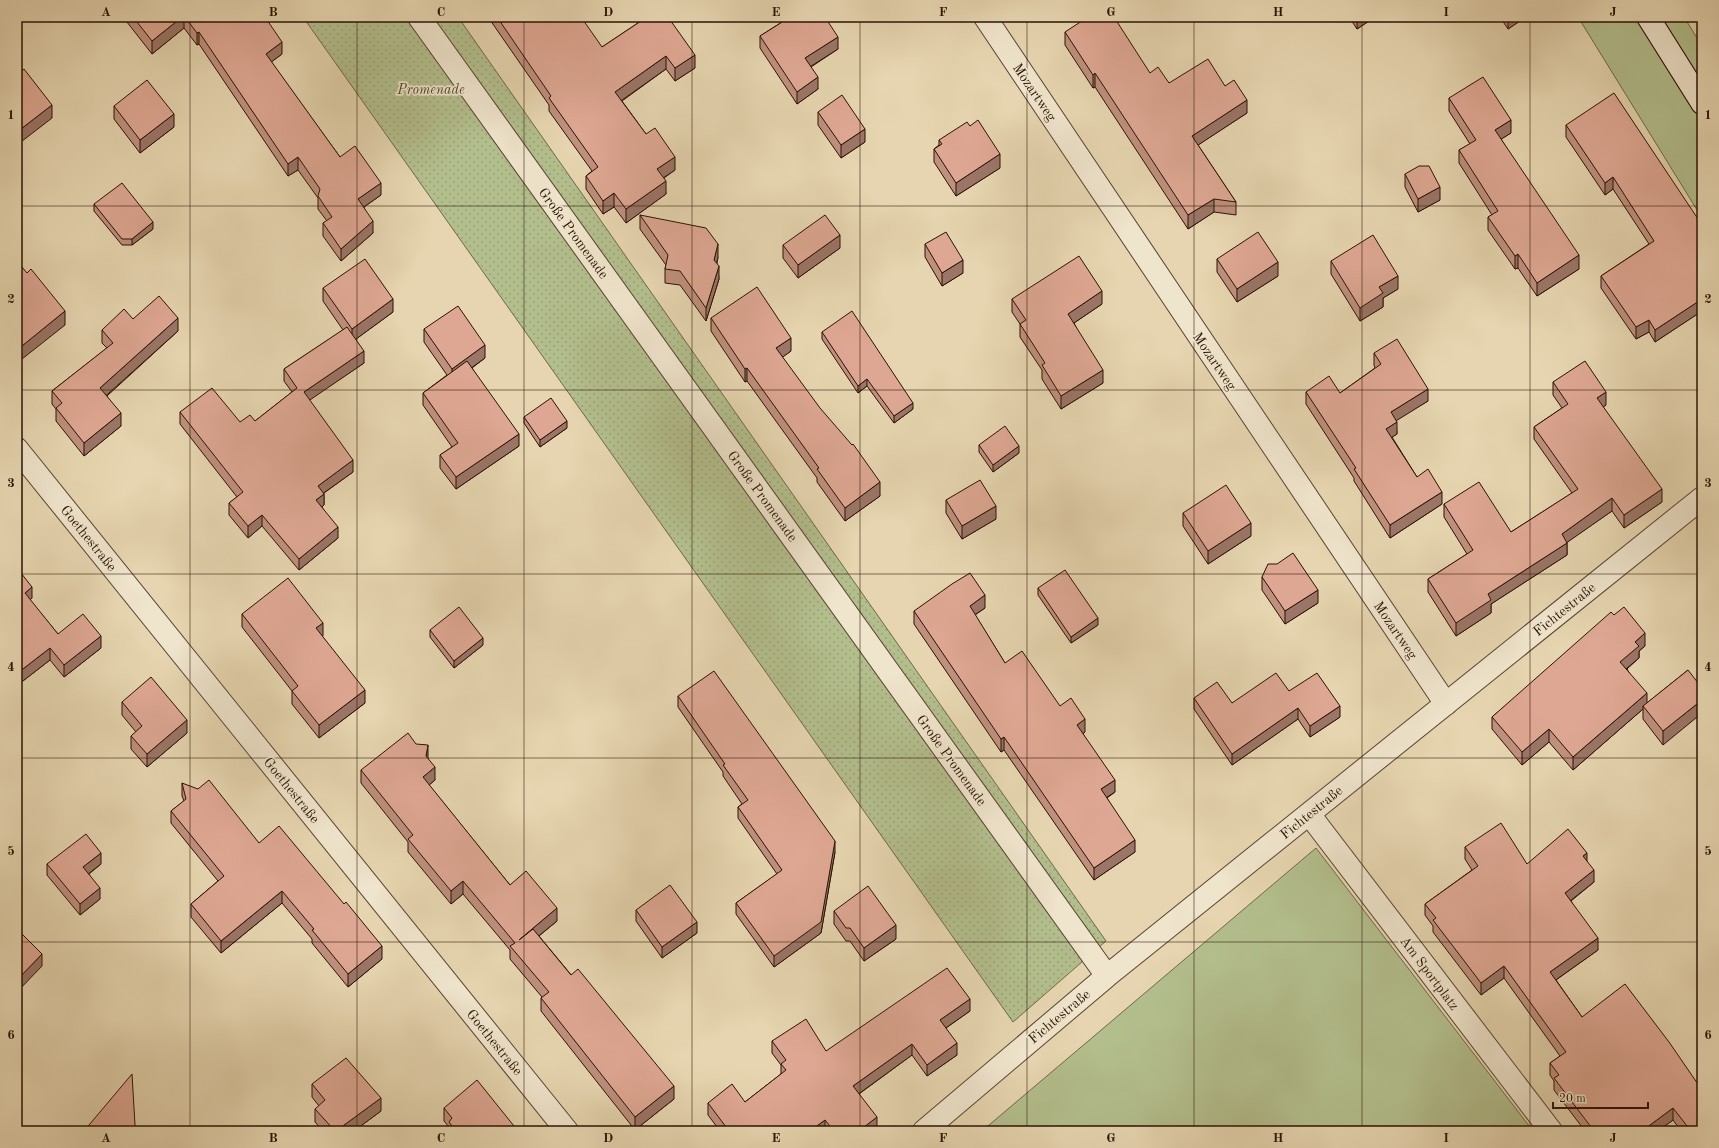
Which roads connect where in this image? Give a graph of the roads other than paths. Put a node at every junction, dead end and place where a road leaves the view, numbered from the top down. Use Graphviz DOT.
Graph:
graph roads {
  1 [pos="419,17"];
  2 [pos="985,17"];
  3 [pos="1648,17"];
  4 [pos="1702,103"];
  5 [pos="17,449"];
  6 [pos="1702,498"];
  7 [pos="1446,704"];
  8 [pos="1309,814"];
  9 [pos="1107,976"];
  10 [pos="567,1131"];
  11 [pos="924,1131"];
  12 [pos="1551,1131"];
  1 -- 9 [label="street, Große Promenade"];
  2 -- 7 [label="street, Mozartweg"];
  3 -- 4 [label="street"];
  5 -- 10 [label="street, Goethestraße"];
  6 -- 7 [label="street, Fichtestraße"];
  7 -- 8 [label="street, Fichtestraße"];
  8 -- 9 [label="street, Fichtestraße"];
  8 -- 12 [label="street, Am Sportplatz"];
  9 -- 11 [label="street, Fichtestraße"];
}
